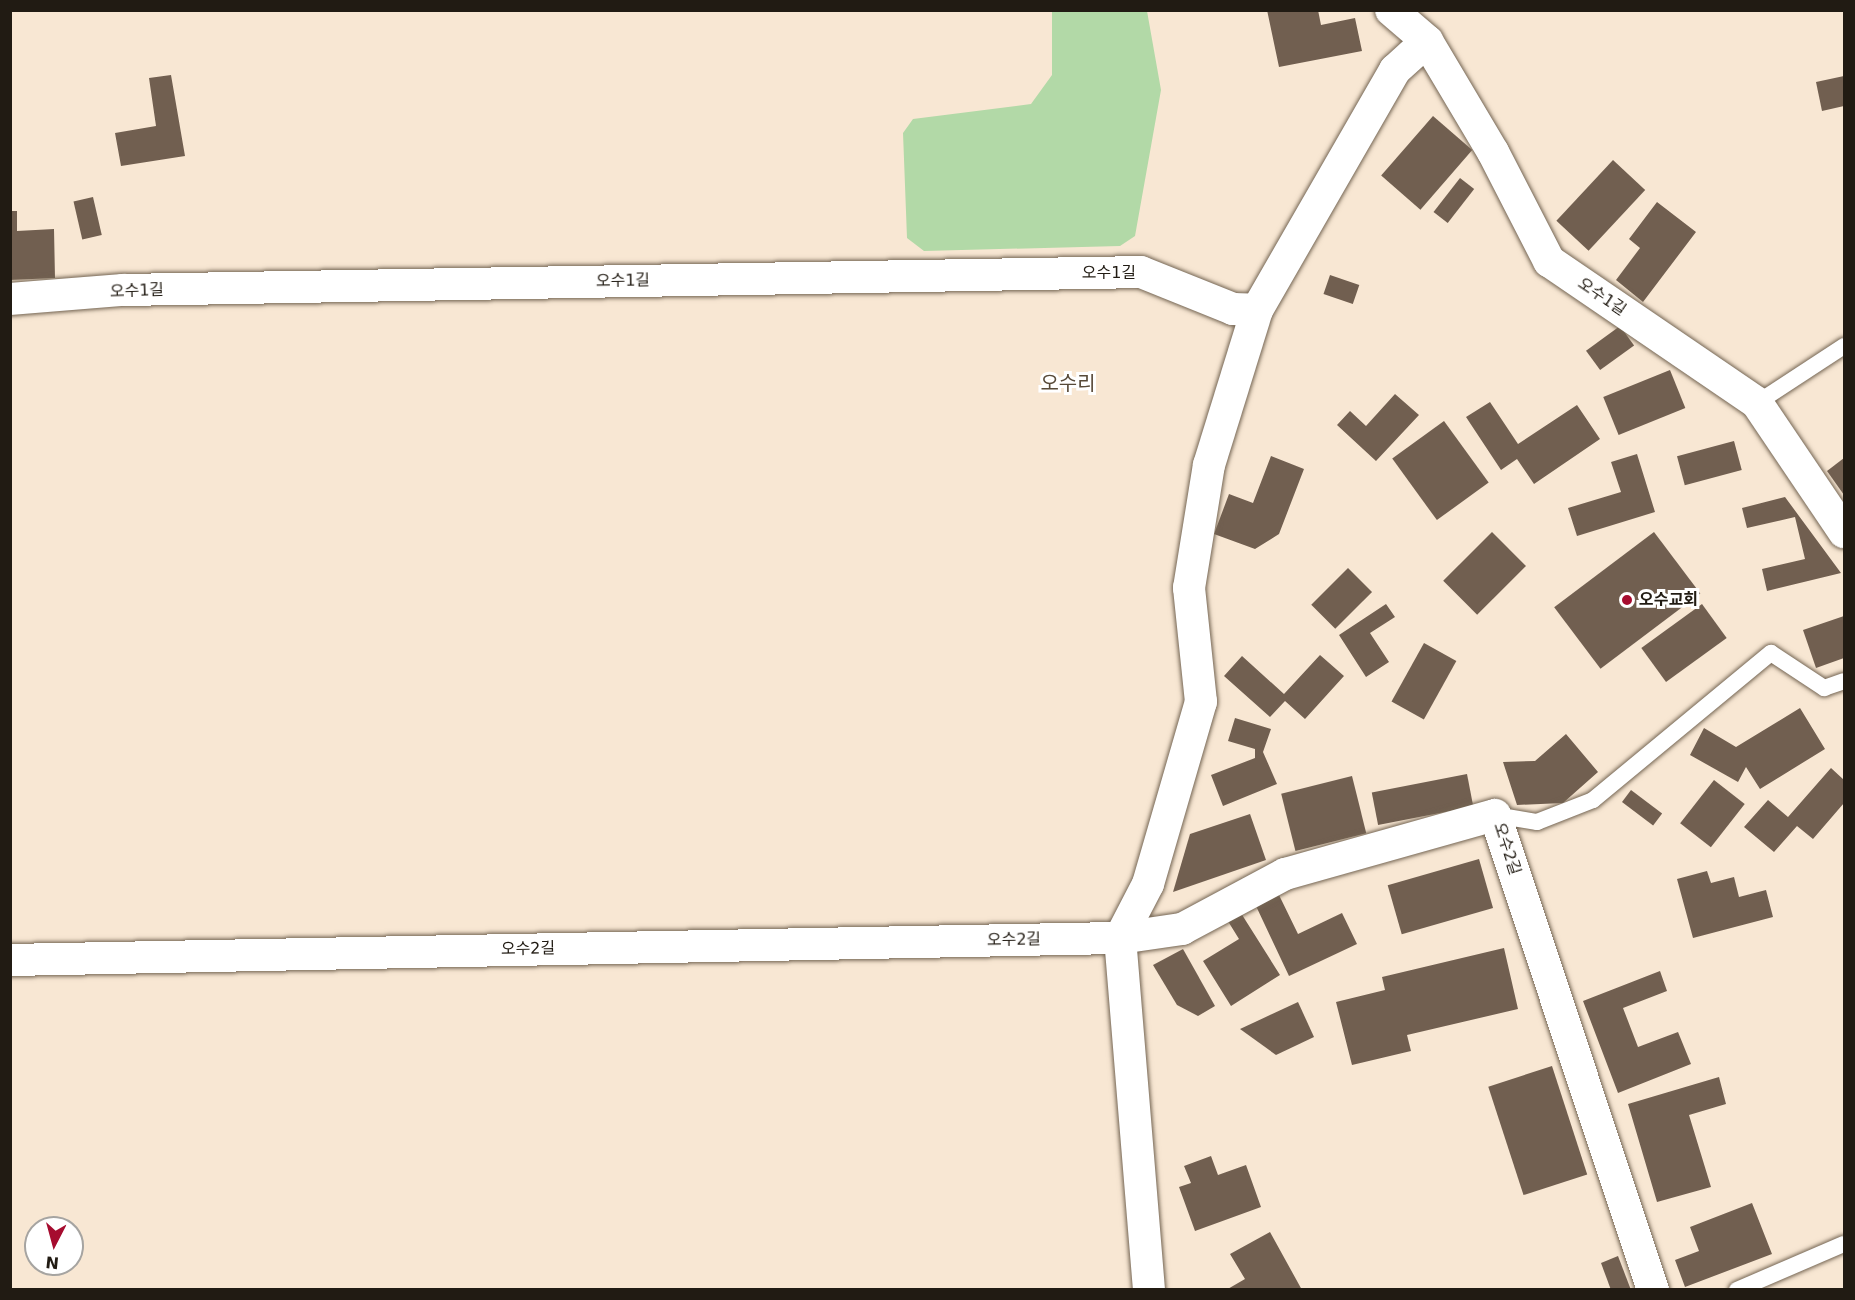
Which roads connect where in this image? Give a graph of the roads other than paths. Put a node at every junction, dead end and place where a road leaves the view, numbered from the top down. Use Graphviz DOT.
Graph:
graph roads {
  1 [pos="1391,10"];
  2 [pos="1427,41"];
  3 [pos="10,299"];
  4 [pos="1257,310"];
  5 [pos="1845,346"];
  6 [pos="1757,403"];
  7 [pos="1845,532"];
  8 [pos="1845,681"];
  9 [pos="1495,814"];
  10 [pos="1120,938"];
  11 [pos="10,960"];
  12 [pos="1845,1244"];
  13 [pos="1149,1290"];
  14 [pos="1653,1290"];
  15 [pos="1737,1290"];
  1 -- 2 [label="street, 오수1길"];
  2 -- 4 [label="street"];
  2 -- 6 [label="street, 오수1길"];
  3 -- 4 [label="street, 오수1길"];
  4 -- 10 [label="street"];
  5 -- 6 [label="lane"];
  6 -- 7 [label="street, 오수1길"];
  8 -- 9 [label="lane"];
  9 -- 10 [label="street, 오수2길"];
  9 -- 14 [label="street, 오수2길"];
  10 -- 11 [label="street, 오수2길"];
  10 -- 13 [label="street"];
  12 -- 15 [label="lane"];
}
